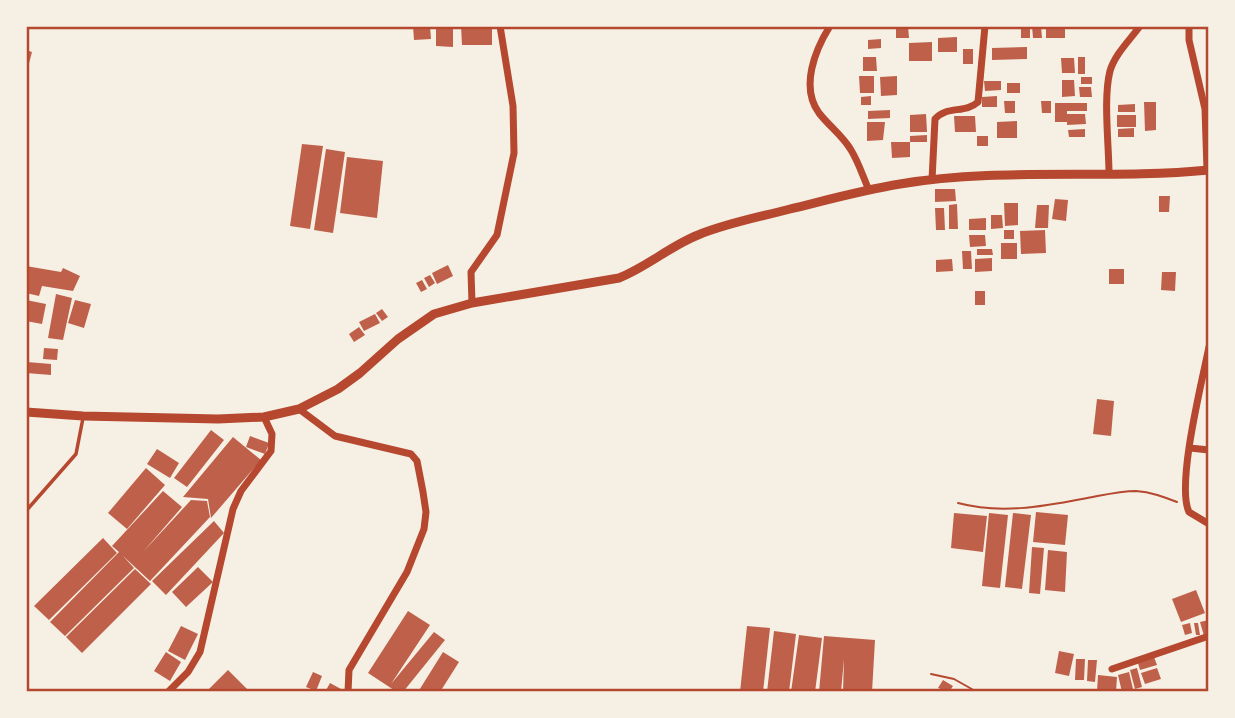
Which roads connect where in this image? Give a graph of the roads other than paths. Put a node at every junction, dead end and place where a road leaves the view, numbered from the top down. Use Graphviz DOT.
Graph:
graph roads {
  1 [pos="500,26"];
  2 [pos="830,26"];
  3 [pos="985,26"];
  4 [pos="1140,26"];
  5 [pos="1189,26"];
  6 [pos="1208,166"];
  7 [pos="1109,174"];
  8 [pos="932,180"];
  9 [pos="869,190"];
  10 [pos="472,303"];
  11 [pos="1209,347"];
  12 [pos="299,409"];
  13 [pos="26,412"];
  14 [pos="83,416"];
  15 [pos="264,417"];
  16 [pos="1190,448"];
  17 [pos="1209,450"];
  18 [pos="26,511"];
  19 [pos="1209,524"];
  20 [pos="1209,636"];
  21 [pos="1112,669"];
  22 [pos="168,692"];
  23 [pos="348,692"];
  1 -- 10 [label="street"];
  2 -- 9 [label="street"];
  3 -- 8 [label="street"];
  4 -- 7 [label="street"];
  5 -- 6 [label="street"];
  6 -- 7 [label="street"];
  7 -- 8 [label="street"];
  8 -- 9 [label="street"];
  9 -- 10 [label="street"];
  10 -- 12 [label="street"];
  11 -- 16 [label="street"];
  12 -- 15 [label="street"];
  12 -- 23 [label="street"];
  13 -- 14 [label="street"];
  14 -- 15 [label="street"];
  14 -- 18 [label="lane"];
  15 -- 22 [label="street"];
  16 -- 17 [label="street"];
  16 -- 19 [label="street"];
  20 -- 21 [label="street"];
}
